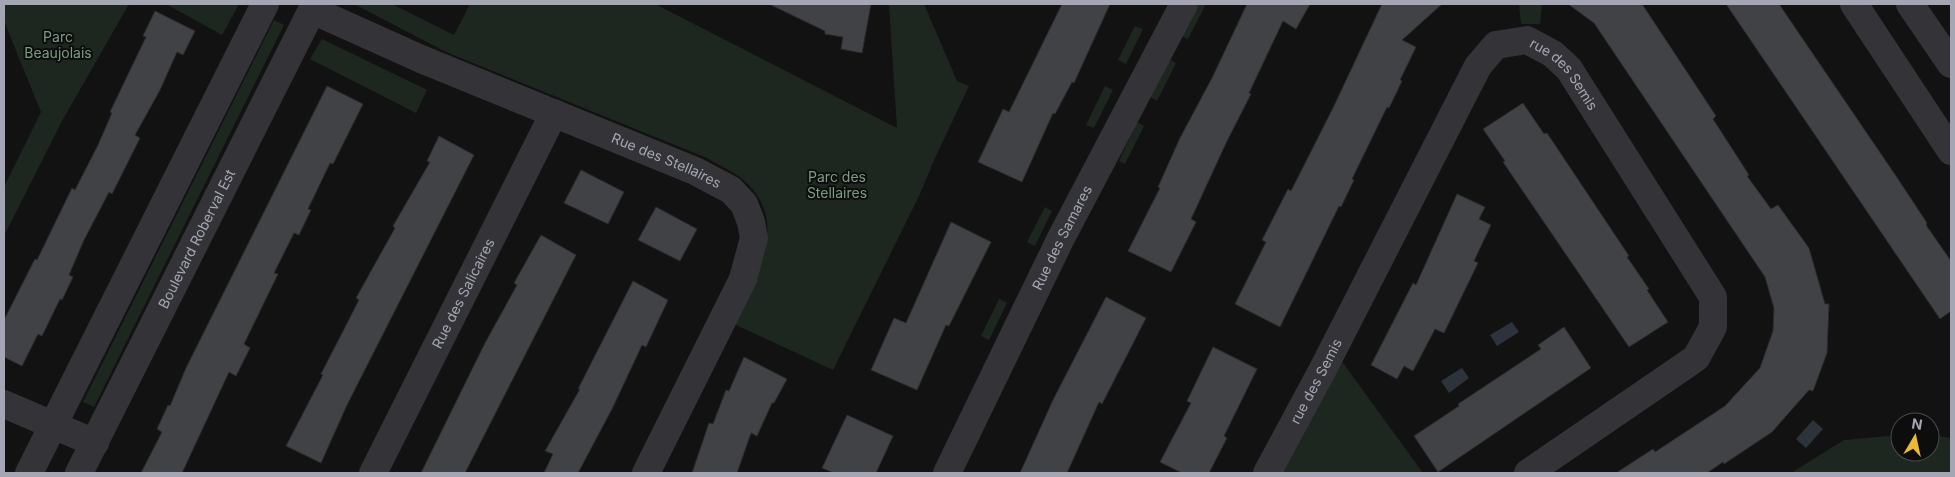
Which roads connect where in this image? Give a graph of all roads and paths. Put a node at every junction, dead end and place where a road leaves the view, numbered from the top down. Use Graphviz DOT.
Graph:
graph roads {
  1 [pos="266,4"];
  2 [pos="1184,4"];
  3 [pos="1854,4"];
  4 [pos="1910,4"];
  5 [pos="313,7"];
  6 [pos="1951,64"];
  7 [pos="554,113"];
  8 [pos="1951,151"];
  9 [pos="4,404"];
  10 [pos="54,425"];
  11 [pos="95,443"];
  12 [pos="29,473"];
  13 [pos="79,473"];
  14 [pos="373,473"];
  15 [pos="646,473"];
  16 [pos="947,473"];
  17 [pos="1267,473"];
  18 [pos="1528,473"];
  1 -- 10 [label="street"];
  2 -- 16 [label="street, Rue des Samares"];
  3 -- 8 [label="street"];
  4 -- 6 [label="street"];
  5 -- 7 [label="street, Rue des Stellaires"];
  5 -- 11 [label="street, Boulevard Roberval Est"];
  7 -- 14 [label="street, Rue des Salicaires"];
  7 -- 15 [label="street, Rue des Stellaires"];
  9 -- 10 [label="street"];
  10 -- 11 [label="street"];
  10 -- 12 [label="street"];
  11 -- 13 [label="street, Boulevard Roberval Est"];
  17 -- 18 [label="street, rue des Semis"];
}
